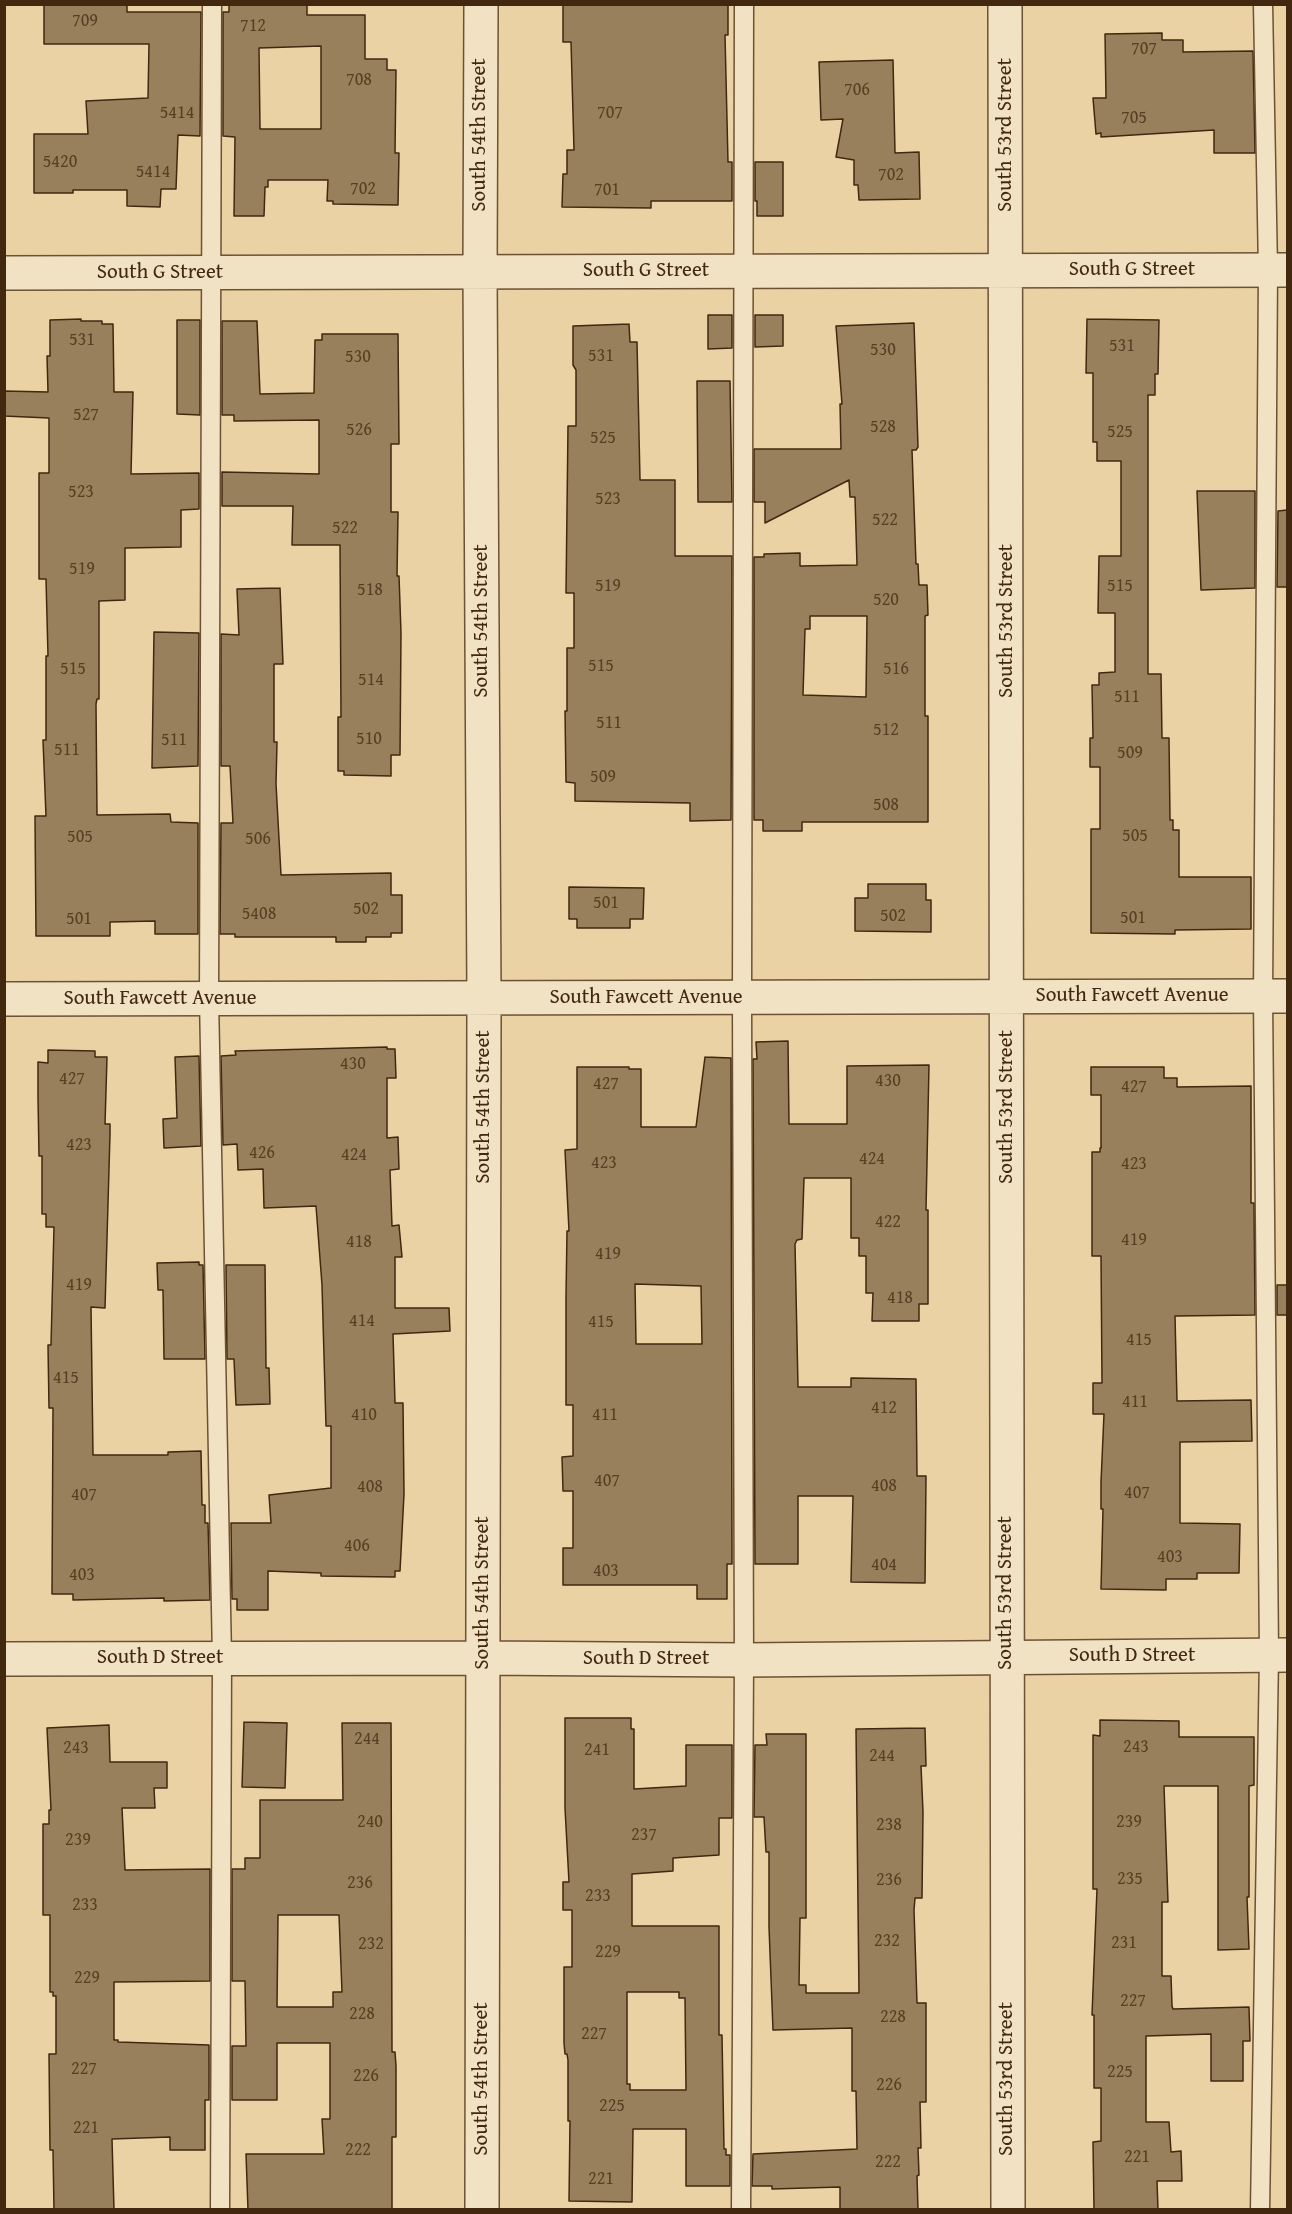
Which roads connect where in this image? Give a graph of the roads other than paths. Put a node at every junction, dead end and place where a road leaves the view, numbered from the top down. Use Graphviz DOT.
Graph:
graph roads {
  1 [pos="212,4"];
  2 [pos="481,4"];
  3 [pos="744,4"];
  4 [pos="1005,4"];
  5 [pos="1263,4"];
  6 [pos="1006,270"];
  7 [pos="1278,270"];
  8 [pos="744,271"];
  9 [pos="480,272"];
  10 [pos="4,273"];
  11 [pos="212,273"];
  12 [pos="1275,996"];
  13 [pos="1008,997"];
  14 [pos="209,998"];
  15 [pos="484,998"];
  16 [pos="742,998"];
  17 [pos="4,999"];
  18 [pos="1278,1655"];
  19 [pos="1006,1657"];
  20 [pos="222,1658"];
  21 [pos="483,1658"];
  22 [pos="4,1659"];
  23 [pos="744,1660"];
  24 [pos="220,2210"];
  25 [pos="482,2210"];
  26 [pos="741,2210"];
  27 [pos="1008,2210"];
  28 [pos="1260,2210"];
  1 -- 11 [label="lane"];
  2 -- 9 [label="street, South 54th Street"];
  3 -- 8 [label="lane"];
  4 -- 6 [label="street, South 53rd Street"];
  5 -- 7 [label="lane"];
  6 -- 7 [label="street, South G Street"];
  6 -- 8 [label="street, South G Street"];
  6 -- 13 [label="street, South 53rd Street"];
  7 -- 12 [label="lane"];
  8 -- 9 [label="street, South G Street"];
  8 -- 16 [label="lane"];
  9 -- 11 [label="street, South G Street"];
  9 -- 15 [label="street, South 54th Street"];
  10 -- 11 [label="street, South G Street"];
  11 -- 14 [label="lane"];
  12 -- 13 [label="street, South Fawcett Avenue"];
  12 -- 18 [label="lane"];
  13 -- 16 [label="street, South Fawcett Avenue"];
  13 -- 19 [label="street, South 53rd Street"];
  14 -- 15 [label="street, South Fawcett Avenue"];
  14 -- 17 [label="street, South Fawcett Avenue"];
  14 -- 20 [label="lane"];
  15 -- 16 [label="street, South Fawcett Avenue"];
  15 -- 21 [label="street, South 54th Street"];
  16 -- 23 [label="lane"];
  18 -- 19 [label="street, South D Street"];
  18 -- 28 [label="lane"];
  19 -- 23 [label="street, South D Street"];
  19 -- 27 [label="street, South 53rd Street"];
  20 -- 21 [label="street, South D Street"];
  20 -- 22 [label="street, South D Street"];
  20 -- 24 [label="lane"];
  21 -- 23 [label="street, South D Street"];
  21 -- 25 [label="street, South 54th Street"];
  23 -- 26 [label="lane"];
}
